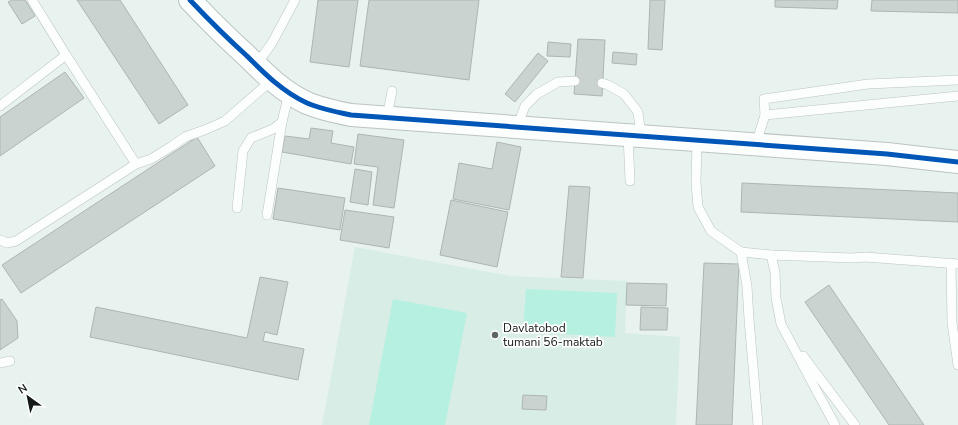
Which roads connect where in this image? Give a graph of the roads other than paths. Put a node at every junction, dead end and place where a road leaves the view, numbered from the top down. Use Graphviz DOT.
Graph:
graph roads {
  1 [pos="32,0"];
  2 [pos="190,0"];
  3 [pos="295,0"];
  4 [pos="66,55"];
  5 [pos="256,65"];
  6 [pos="272,80"];
  7 [pos="958,80"];
  8 [pos="575,81"];
  9 [pos="602,83"];
  10 [pos="392,91"];
  11 [pos="289,93"];
  12 [pos="958,96"];
  13 [pos="0,106"];
  14 [pos="766,115"];
  15 [pos="388,118"];
  16 [pos="282,122"];
  17 [pos="517,127"];
  18 [pos="635,136"];
  19 [pos="697,140"];
  20 [pos="756,144"];
  21 [pos="958,162"];
  22 [pos="136,164"];
  23 [pos="630,181"];
  24 [pos="238,208"];
  25 [pos="266,215"];
  26 [pos="0,240"];
  27 [pos="741,252"];
  28 [pos="771,255"];
  29 [pos="954,264"];
  30 [pos="952,323"];
  31 [pos="781,324"];
  32 [pos="958,333"];
  33 [pos="10,361"];
  34 [pos="0,363"];
  35 [pos="958,365"];
  36 [pos="758,425"];
  37 [pos="835,425"];
  38 [pos="855,425"];
  1 -- 4 [label="lane"];
  2 -- 5 [label="street"];
  3 -- 5 [label="lane"];
  4 -- 13 [label="lane"];
  4 -- 22 [label="lane"];
  5 -- 6 [label="street"];
  6 -- 11 [label="street"];
  6 -- 22 [label="lane"];
  7 -- 14 [label="lane"];
  8 -- 17 [label="lane"];
  9 -- 18 [label="lane"];
  10 -- 15 [label="lane"];
  11 -- 15 [label="street"];
  11 -- 16 [label="lane"];
  12 -- 14 [label="lane"];
  14 -- 20 [label="lane"];
  15 -- 17 [label="street"];
  16 -- 24 [label="lane"];
  16 -- 25 [label="lane"];
  17 -- 18 [label="street"];
  18 -- 19 [label="street"];
  18 -- 23 [label="lane"];
  19 -- 20 [label="street"];
  19 -- 27 [label="lane"];
  20 -- 21 [label="street"];
  22 -- 26 [label="lane"];
  27 -- 28 [label="lane"];
  27 -- 36 [label="lane"];
  28 -- 29 [label="lane"];
  28 -- 31 [label="lane"];
  29 -- 30 [label="lane"];
  30 -- 32 [label="lane"];
  30 -- 35 [label="lane"];
  31 -- 37 [label="lane"];
  31 -- 38 [label="lane"];
  33 -- 34 [label="lane"];
}
